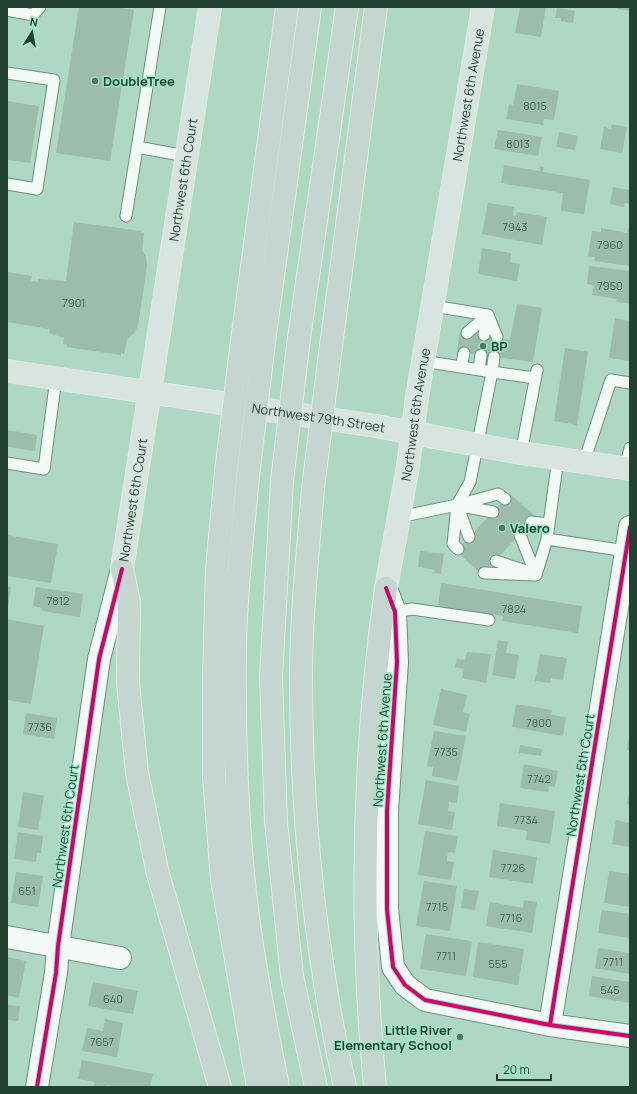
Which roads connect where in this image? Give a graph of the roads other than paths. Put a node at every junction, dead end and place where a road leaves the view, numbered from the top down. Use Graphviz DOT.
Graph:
graph roads {
  1 [pos="40,7"];
  2 [pos="160,7"];
  3 [pos="210,7"];
  4 [pos="287,7"];
  5 [pos="310,7"];
  6 [pos="347,7"];
  7 [pos="376,7"];
  8 [pos="483,7"];
  9 [pos="7,10"];
  10 [pos="7,73"];
  11 [pos="137,147"];
  12 [pos="186,156"];
  13 [pos="7,184"];
  14 [pos="126,216"];
  15 [pos="433,306"];
  16 [pos="488,315"];
  17 [pos="467,333"];
  18 [pos="484,335"];
  19 [pos="498,337"];
  20 [pos="464,353"];
  21 [pos="481,355"];
  22 [pos="494,357"];
  23 [pos="423,361"];
  24 [pos="461,367"];
  25 [pos="479,370"];
  26 [pos="7,371"];
  27 [pos="492,372"];
  28 [pos="56,378"];
  29 [pos="630,383"];
  30 [pos="150,392"];
  31 [pos="413,432"];
  32 [pos="476,445"];
  33 [pos="521,453"];
  34 [pos="558,458"];
  35 [pos="584,462"];
  36 [pos="628,462"];
  37 [pos="7,463"];
  38 [pos="505,499"];
  39 [pos="457,505"];
  40 [pos="493,512"];
  41 [pos="399,517"];
  42 [pos="531,522"];
  43 [pos="549,524"];
  44 [pos="630,527"];
  45 [pos="520,535"];
  46 [pos="469,537"];
  47 [pos="547,539"];
  48 [pos="458,549"];
  49 [pos="626,551"];
  50 [pos="496,561"];
  51 [pos="122,569"];
  52 [pos="484,573"];
  53 [pos="536,575"];
  54 [pos="386,588"];
  55 [pos="396,612"];
  56 [pos="489,620"];
  57 [pos="7,937"];
  58 [pos="58,946"];
  59 [pos="120,958"];
  60 [pos="550,1025"];
  61 [pos="630,1036"];
  62 [pos="37,1087"];
  63 [pos="220,1087"];
  64 [pos="258,1087"];
  65 [pos="278,1087"];
  66 [pos="316,1087"];
  67 [pos="345,1087"];
  68 [pos="375,1087"];
  1 -- 9 [label="lane"];
  2 -- 11 [label="lane"];
  3 -- 12 [label="main road, Northwest 6th Court"];
  4 -- 64 [label="highway, bridge"];
  5 -- 65 [label="highway, bridge"];
  6 -- 66 [label="highway, bridge"];
  7 -- 67 [label="highway, bridge"];
  8 -- 15 [label="main road, Northwest 6th Avenue"];
  10 -- 13 [label="lane"];
  11 -- 12 [label="lane"];
  11 -- 14 [label="lane"];
  12 -- 30 [label="main road, Northwest 6th Court"];
  15 -- 16 [label="lane"];
  15 -- 23 [label="main road, Northwest 6th Avenue"];
  16 -- 17 [label="lane"];
  16 -- 18 [label="lane"];
  16 -- 19 [label="lane"];
  20 -- 24 [label="lane"];
  21 -- 25 [label="lane"];
  22 -- 27 [label="lane"];
  23 -- 24 [label="lane"];
  23 -- 31 [label="main road, Northwest 6th Avenue"];
  24 -- 25 [label="lane"];
  25 -- 27 [label="lane"];
  26 -- 28 [label="main road, Northwest 79th Street"];
  27 -- 32 [label="lane"];
  27 -- 33 [label="lane"];
  28 -- 30 [label="main road, Northwest 79th Street"];
  28 -- 37 [label="lane"];
  29 -- 35 [label="lane"];
  30 -- 31 [label="main road, Northwest 79th Street"];
  30 -- 51 [label="main road, Northwest 6th Court"];
  31 -- 32 [label="main road, Northwest 79th Street"];
  31 -- 41 [label="main road, Northwest 6th Avenue"];
  32 -- 33 [label="main road, Northwest 79th Street"];
  32 -- 39 [label="lane"];
  33 -- 34 [label="main road, Northwest 79th Street"];
  34 -- 35 [label="main road, Northwest 79th Street"];
  34 -- 43 [label="lane"];
  35 -- 36 [label="main road, Northwest 79th Street"];
  38 -- 39 [label="lane"];
  39 -- 40 [label="lane"];
  39 -- 41 [label="lane"];
  39 -- 46 [label="lane"];
  39 -- 48 [label="lane"];
  41 -- 54 [label="main road, Northwest 6th Avenue"];
  42 -- 43 [label="lane"];
  43 -- 47 [label="lane"];
  44 -- 49 [label="street, Northwest 5th Court"];
  45 -- 53 [label="lane"];
  47 -- 49 [label="lane"];
  47 -- 53 [label="lane"];
  49 -- 60 [label="street, Northwest 5th Court"];
  50 -- 53 [label="lane"];
  51 -- 58 [label="street, Northwest 6th Court"];
  51 -- 63 [label="highway"];
  52 -- 53 [label="lane"];
  54 -- 55 [label="street, Northwest 6th Avenue"];
  54 -- 68 [label="highway"];
  55 -- 56 [label="lane"];
  55 -- 60 [label="street, Northwest 6th Avenue"];
  57 -- 58 [label="street"];
  58 -- 59 [label="street"];
  58 -- 62 [label="street, Northwest 6th Court"];
  60 -- 61 [label="street"];
}
